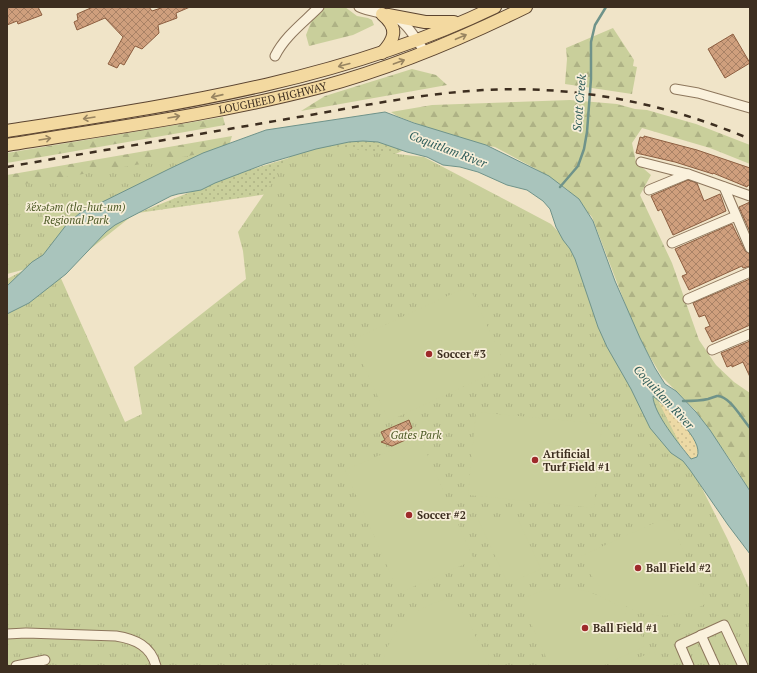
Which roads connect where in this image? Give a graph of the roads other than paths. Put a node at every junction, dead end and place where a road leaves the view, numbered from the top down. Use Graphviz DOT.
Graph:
graph roads {
  1 [pos="319,7"];
  2 [pos="359,7"];
  3 [pos="495,7"];
  4 [pos="526,7"];
  5 [pos="385,15"];
  6 [pos="463,22"];
  7 [pos="416,40"];
  8 [pos="425,52"];
  9 [pos="381,54"];
  10 [pos="275,56"];
  11 [pos="675,89"];
  12 [pos="750,108"];
  13 [pos="7,131"];
  14 [pos="7,145"];
  15 [pos="641,162"];
  16 [pos="688,174"];
  17 [pos="724,187"];
  18 [pos="649,190"];
  19 [pos="750,196"];
  20 [pos="736,216"];
  21 [pos="672,243"];
  22 [pos="750,248"];
  23 [pos="750,272"];
  24 [pos="688,299"];
  25 [pos="750,334"];
  26 [pos="712,350"];
  27 [pos="7,634"];
  28 [pos="701,635"];
  29 [pos="44,660"];
  30 [pos="16,666"];
  31 [pos="156,666"];
  32 [pos="689,666"];
  33 [pos="715,666"];
  34 [pos="742,666"];
  1 -- 10 [label="street"];
  2 -- 5 [label="street"];
  3 -- 6 [label="main road, LOUGHEED HIGHWAY"];
  8 -- 4 [label="main road, LOUGHEED HIGHWAY, one-way"];
  5 -- 6 [label="main road"];
  5 -- 7 [label="street"];
  5 -- 9 [label="main road"];
  6 -- 7 [label="main road, LOUGHEED HIGHWAY"];
  7 -- 8 [label="street"];
  7 -- 9 [label="main road, LOUGHEED HIGHWAY"];
  14 -- 8 [label="main road, LOUGHEED HIGHWAY, one-way"];
  9 -- 13 [label="main road, LOUGHEED HIGHWAY, one-way"];
  11 -- 12 [label="street"];
  15 -- 16 [label="street"];
  16 -- 17 [label="street"];
  16 -- 18 [label="street"];
  17 -- 19 [label="street"];
  17 -- 20 [label="street"];
  20 -- 21 [label="street"];
  20 -- 22 [label="street"];
  23 -- 24 [label="street"];
  25 -- 26 [label="street"];
  27 -- 31 [label="street"];
  28 -- 32 [label="street"];
  28 -- 33 [label="street"];
  28 -- 34 [label="street"];
  29 -- 30 [label="street"];
}
